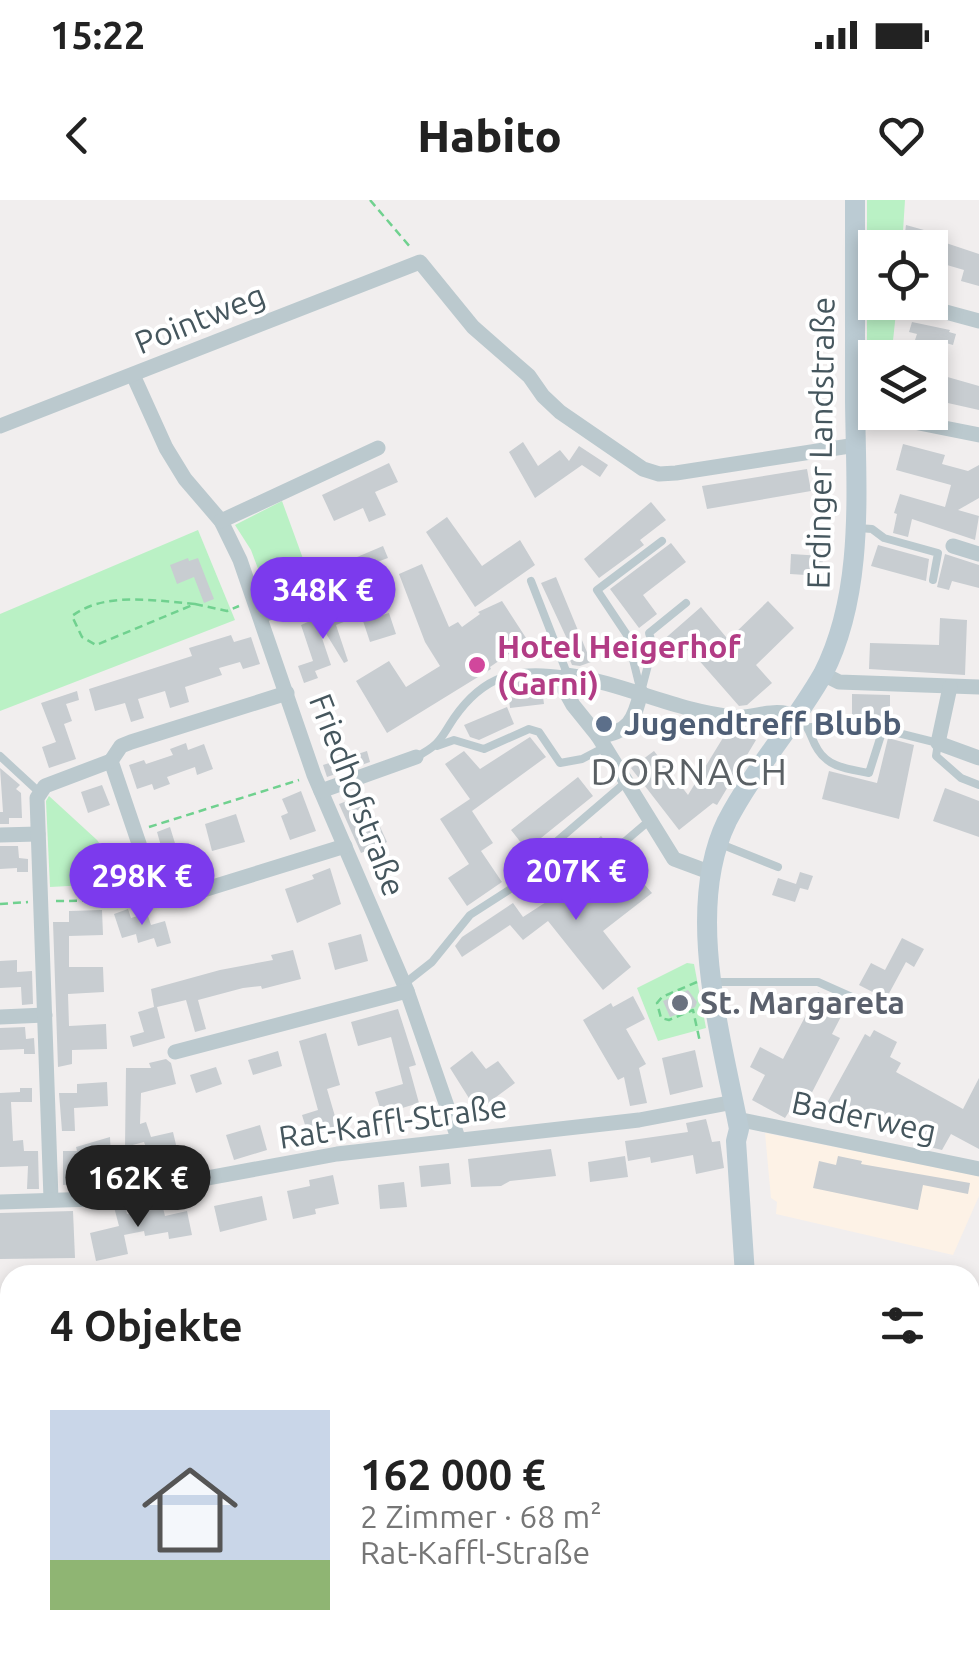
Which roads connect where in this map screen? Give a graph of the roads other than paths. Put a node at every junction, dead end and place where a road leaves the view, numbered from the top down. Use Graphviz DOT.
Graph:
graph roads {
  1 [pos="856,200"];
  2 [pos="948,312"];
  3 [pos="979,321"];
  4 [pos="858,340"];
  5 [pos="134,375"];
  6 [pos="0,426"];
  7 [pos="948,428"];
  8 [pos="858,430"];
  9 [pos="979,434"];
  10 [pos="856,445"];
  11 [pos="378,448"];
  12 [pos="221,521"];
  13 [pos="853,529"];
  14 [pos="662,540"];
  15 [pos="954,546"];
  16 [pos="979,554"];
  17 [pos="933,580"];
  18 [pos="531,581"];
  19 [pos="352,584"];
  20 [pos="333,590"];
  21 [pos="686,603"];
  22 [pos="258,608"];
  23 [pos="650,634"];
  24 [pos="626,636"];
  25 [pos="823,674"];
  26 [pos="566,675"];
  27 [pos="978,684"];
  28 [pos="950,687"];
  29 [pos="641,692"];
  30 [pos="287,693"];
  31 [pos="803,722"];
  32 [pos="883,729"];
  33 [pos="601,741"];
  34 [pos="938,743"];
  35 [pos="437,746"];
  36 [pos="0,756"];
  37 [pos="416,757"];
  38 [pos="979,758"];
  39 [pos="111,761"];
  40 [pos="626,782"];
  41 [pos="318,783"];
  42 [pos="979,785"];
  43 [pos="39,792"];
  44 [pos="650,820"];
  45 [pos="38,834"];
  46 [pos="0,836"];
  47 [pos="718,843"];
  48 [pos="345,846"];
  49 [pos="778,867"];
  50 [pos="708,872"];
  51 [pos="570,876"];
  52 [pos="713,982"];
  53 [pos="405,988"];
  54 [pos="862,1002"];
  55 [pos="45,1015"];
  56 [pos="0,1017"];
  57 [pos="175,1052"];
  58 [pos="736,1117"];
  59 [pos="458,1138"];
  60 [pos="979,1168"];
  61 [pos="52,1199"];
  62 [pos="0,1202"];
  63 [pos="744,1265"];
  64 [pos="754,1265"];
  1 -- 4 [label="street, Erdinger Landstraße"];
  2 -- 3 [label="street"];
  5 -- 6 [label="street, Pointweg"];
  5 -- 10 [label="street, Pointweg"];
  5 -- 12 [label="street, Friedhofstraße"];
  7 -- 9 [label="street"];
  8 -- 10 [label="street, Erdinger Landstraße"];
  10 -- 13 [label="street, Erdinger Landstraße"];
  11 -- 12 [label="street"];
  12 -- 22 [label="street, Friedhofstraße"];
  13 -- 17 [label="lane"];
  13 -- 25 [label="street, Erdinger Landstraße"];
  14 -- 24 [label="lane"];
  15 -- 16 [label="street"];
  18 -- 26 [label="lane"];
  19 -- 20 [label="lane"];
  20 -- 22 [label="street"];
  21 -- 23 [label="lane"];
  22 -- 30 [label="street, Friedhofstraße"];
  23 -- 24 [label="lane"];
  23 -- 29 [label="lane"];
  24 -- 29 [label="lane"];
  25 -- 28 [label="street"];
  25 -- 31 [label="street, Erdinger Landstraße"];
  26 -- 29 [label="street"];
  26 -- 33 [label="street"];
  26 -- 35 [label="lane"];
  27 -- 28 [label="street"];
  28 -- 34 [label="street"];
  29 -- 31 [label="street"];
  29 -- 33 [label="street"];
  30 -- 39 [label="street"];
  30 -- 41 [label="street, Friedhofstraße"];
  31 -- 32 [label="lane"];
  31 -- 32 [label="lane"];
  31 -- 47 [label="street, Erdinger Landstraße"];
  32 -- 34 [label="lane"];
  33 -- 35 [label="lane"];
  33 -- 40 [label="street"];
  34 -- 38 [label="street"];
  34 -- 42 [label="lane"];
  35 -- 37 [label="lane"];
  36 -- 43 [label="lane"];
  37 -- 41 [label="street"];
  39 -- 43 [label="street"];
  39 -- 48 [label="street"];
  40 -- 44 [label="street"];
  40 -- 51 [label="lane"];
  41 -- 48 [label="street, Friedhofstraße"];
  43 -- 45 [label="street"];
  44 -- 50 [label="street"];
  44 -- 51 [label="lane"];
  45 -- 46 [label="street"];
  45 -- 55 [label="street"];
  47 -- 49 [label="lane"];
  47 -- 50 [label="street, Erdinger Landstraße"];
  48 -- 53 [label="street, Friedhofstraße"];
  50 -- 52 [label="street, Erdinger Landstraße"];
  51 -- 53 [label="lane"];
  52 -- 54 [label="lane"];
  52 -- 58 [label="street, Erdinger Landstraße"];
  53 -- 57 [label="street"];
  53 -- 59 [label="street, Friedhofstraße"];
  55 -- 56 [label="street"];
  55 -- 61 [label="street"];
  58 -- 59 [label="street, Rat-Kaffl-Straße"];
  58 -- 60 [label="street, Baderweg"];
  58 -- 63 [label="street, Erdinger Landstraße"];
  58 -- 64 [label="street, Erdinger Landstraße"];
  59 -- 61 [label="street, Rat-Kaffl-Straße"];
  61 -- 62 [label="street, Rat-Kaffl-Straße"];
}
